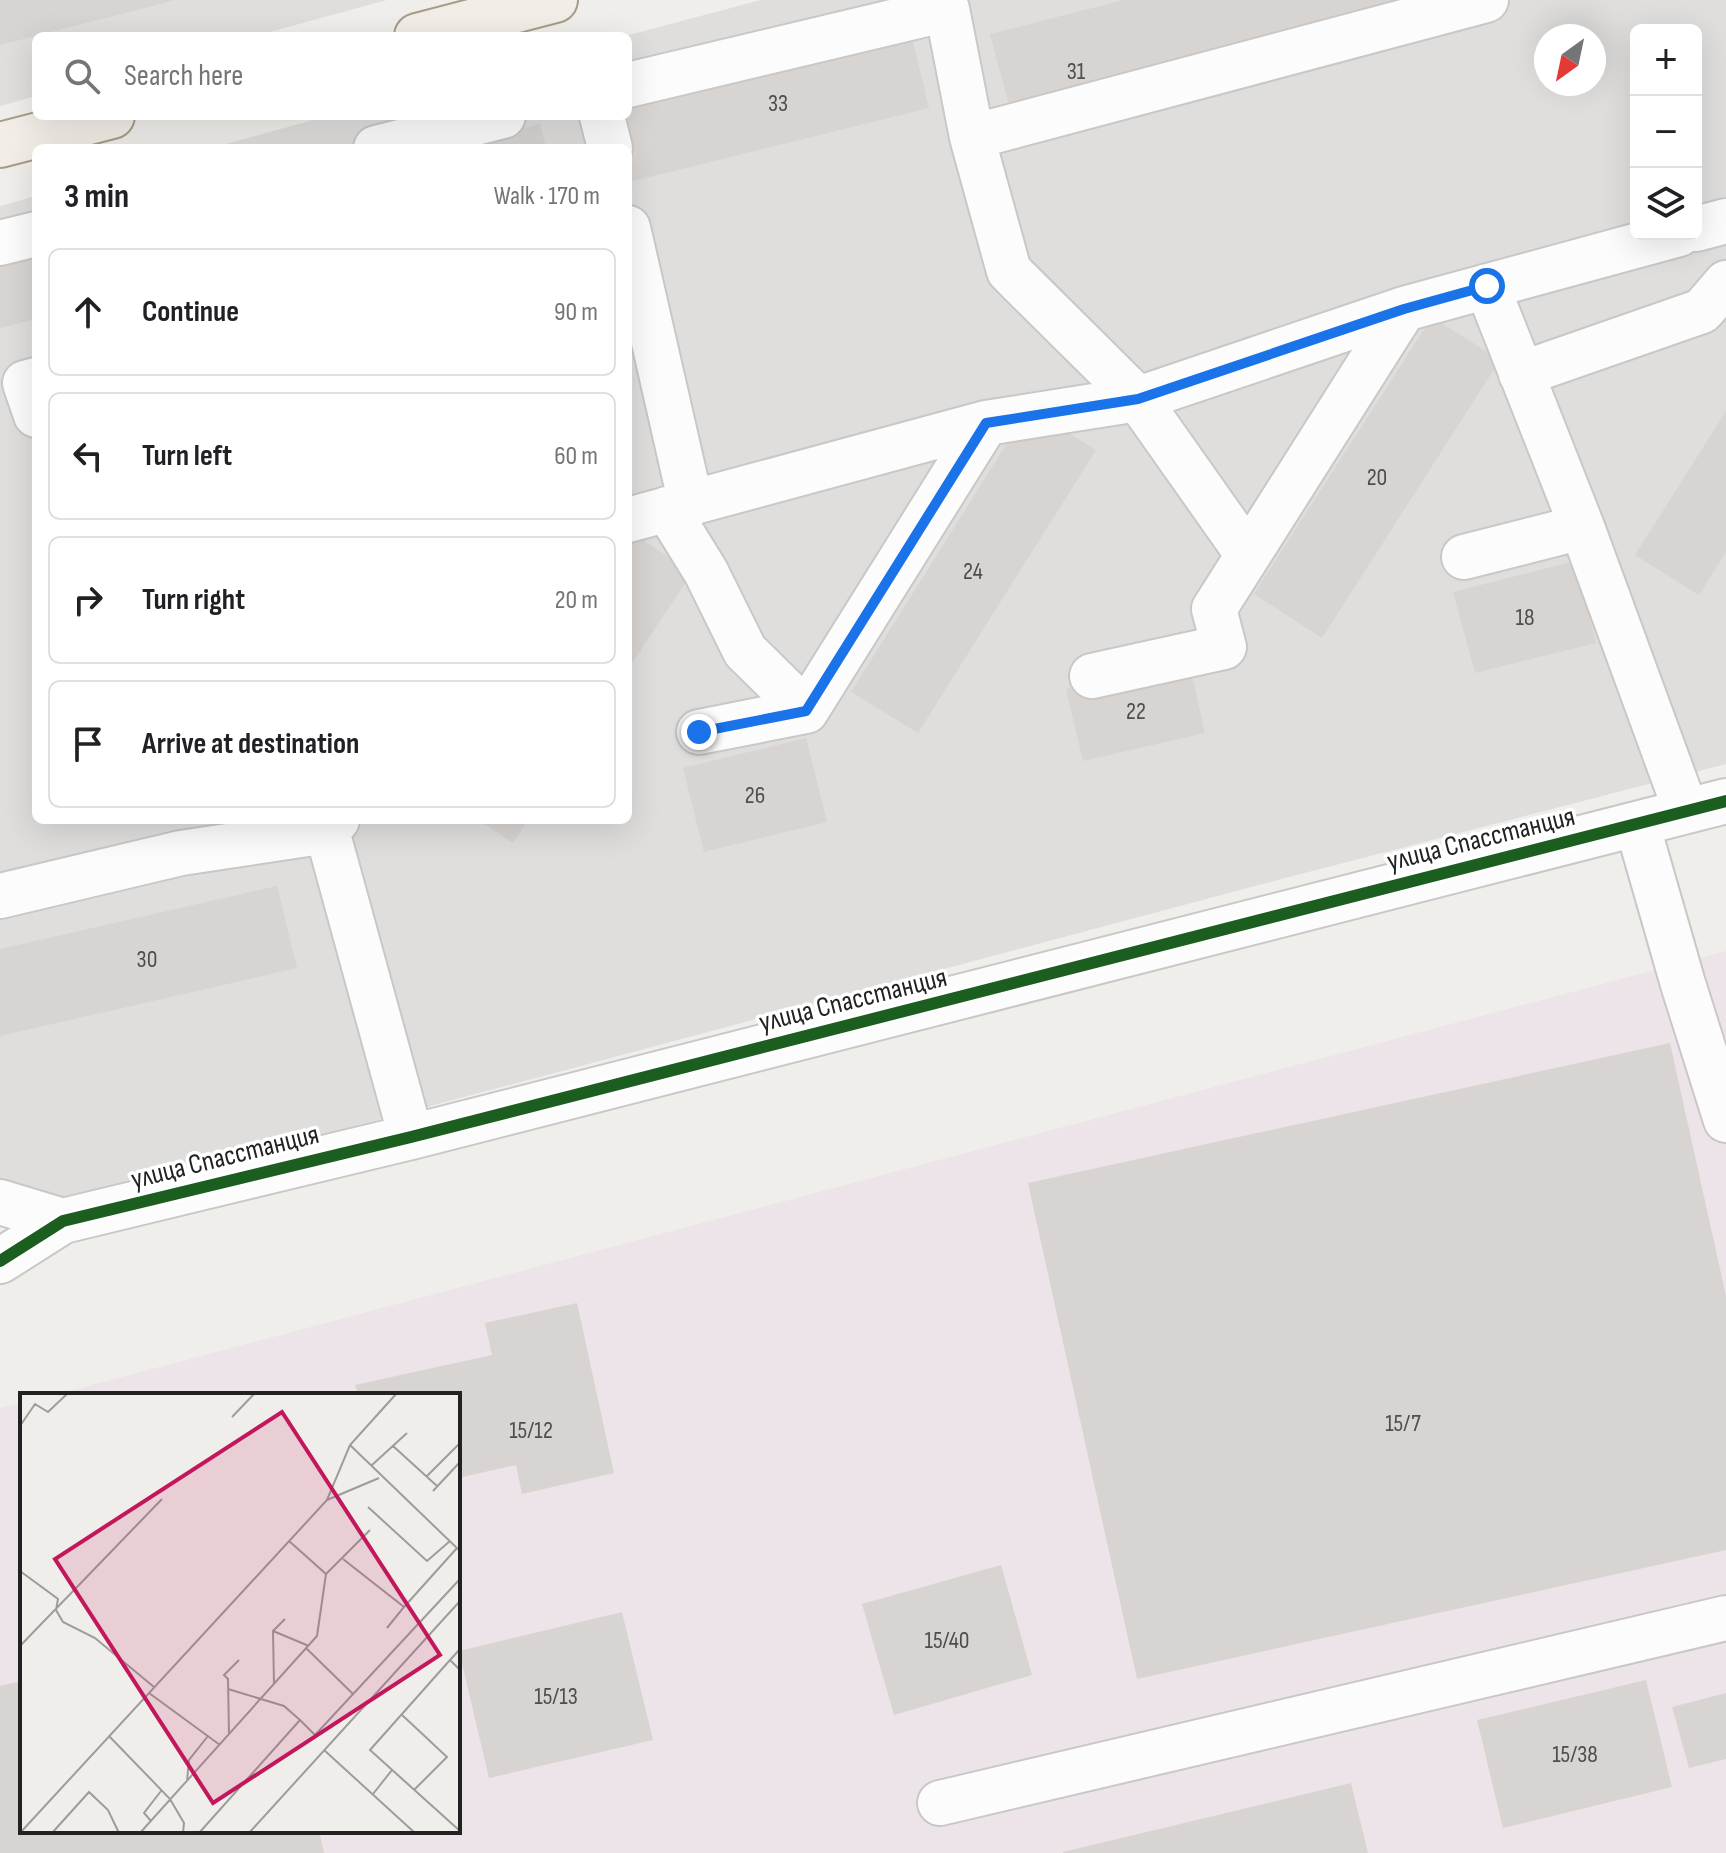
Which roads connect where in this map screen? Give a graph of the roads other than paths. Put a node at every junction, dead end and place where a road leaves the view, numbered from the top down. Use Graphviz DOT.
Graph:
graph roads {
  1 [pos="555,0"];
  2 [pos="1486,0"];
  3 [pos="432,32"];
  4 [pos="632,84"];
  5 [pos="97,120"];
  6 [pos="487,120"];
  7 [pos="603,120"];
  8 [pos="972,137"];
  9 [pos="392,144"];
  10 [pos="609,144"];
  11 [pos="0,145"];
  12 [pos="1726,221"];
  13 [pos="1702,227"];
  14 [pos="32,235"];
  15 [pos="1657,240"];
  16 [pos="0,243"];
  17 [pos="632,261"];
  18 [pos="1726,283"];
  19 [pos="1487,286"];
  20 [pos="1404,309"];
  21 [pos="1521,374"];
  22 [pos="1138,399"];
  23 [pos="986,423"];
  24 [pos="662,511"];
  25 [pos="1582,527"];
  26 [pos="1248,555"];
  27 [pos="1464,557"];
  28 [pos="1092,676"];
  29 [pos="806,711"];
  30 [pos="699,732"];
  31 [pos="1706,806"];
  32 [pos="1637,824"];
  33 [pos="332,825"];
  34 [pos="175,836"];
  35 [pos="0,896"];
  36 [pos="1726,1120"];
  37 [pos="411,1137"];
  38 [pos="0,1202"];
  39 [pos="63,1221"];
  40 [pos="0,1261"];
  41 [pos="1726,1618"];
  42 [pos="940,1803"];
  1 -- 3 [label="main road"];
  2 -- 8 [label="street"];
  4 -- 8 [label="street"];
  5 -- 11 [label="main road"];
  6 -- 9 [label="street"];
  7 -- 10 [label="street"];
  8 -- 22 [label="street"];
  12 -- 13 [label="street"];
  14 -- 16 [label="street"];
  15 -- 19 [label="street"];
  17 -- 24 [label="street"];
  18 -- 21 [label="street"];
  19 -- 20 [label="street"];
  19 -- 21 [label="street"];
  20 -- 22 [label="street"];
  20 -- 26 [label="street"];
  21 -- 25 [label="street"];
  22 -- 23 [label="street"];
  22 -- 26 [label="street"];
  23 -- 24 [label="street"];
  23 -- 29 [label="street"];
  24 -- 29 [label="street"];
  25 -- 27 [label="street"];
  25 -- 31 [label="street"];
  26 -- 28 [label="street"];
  29 -- 30 [label="street"];
  31 -- 32 [label="street, улица Спасстанция"];
  32 -- 36 [label="street"];
  32 -- 37 [label="street, улица Спасстанция"];
  33 -- 34 [label="street"];
  33 -- 37 [label="street"];
  34 -- 35 [label="street"];
  37 -- 39 [label="street, улица Спасстанция"];
  38 -- 39 [label="street"];
  39 -- 40 [label="street, улица Спасстанция"];
  41 -- 42 [label="street"];
}
